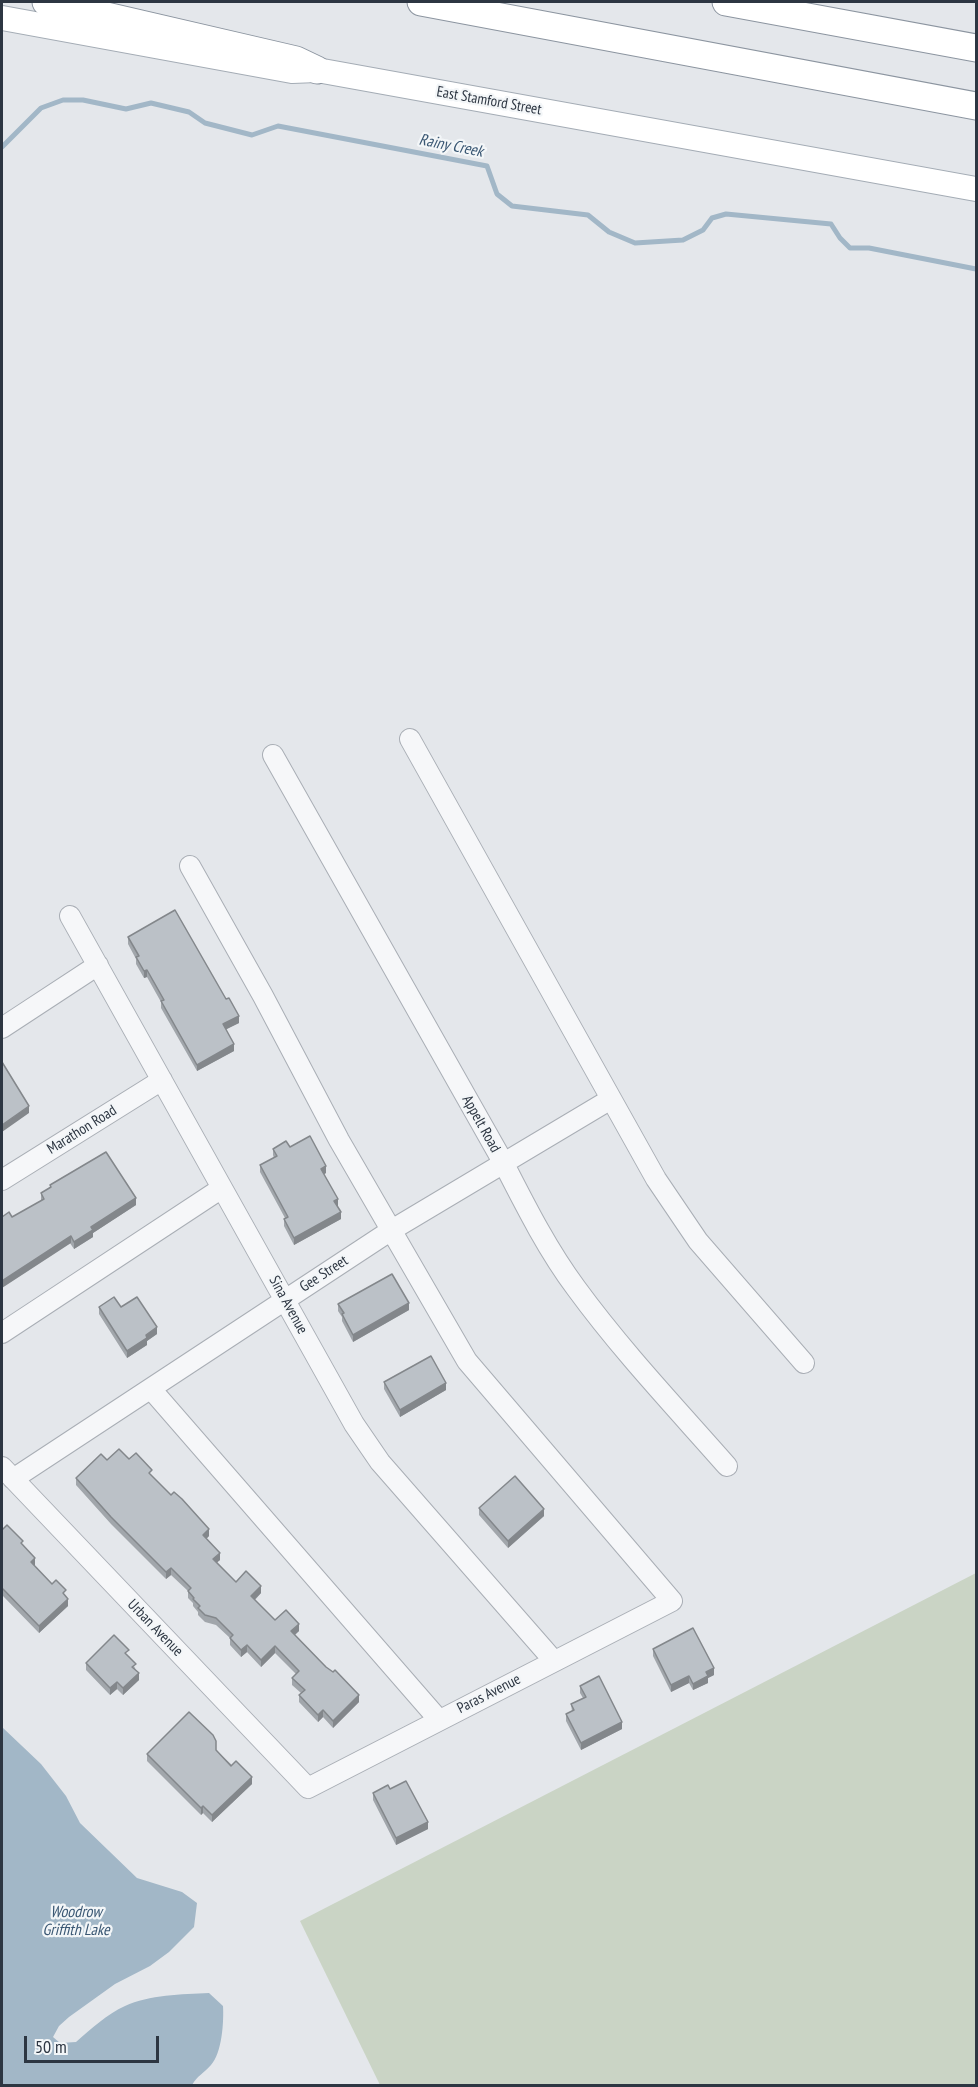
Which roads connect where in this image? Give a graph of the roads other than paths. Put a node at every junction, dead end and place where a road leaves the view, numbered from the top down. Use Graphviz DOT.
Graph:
graph roads {
  1 [pos="46,2"];
  2 [pos="421,2"];
  3 [pos="726,2"];
  4 [pos="2,18"];
  5 [pos="976,48"];
  6 [pos="317,70"];
  7 [pos="976,106"];
  8 [pos="976,189"];
  9 [pos="410,739"];
  10 [pos="273,755"];
  11 [pos="190,866"];
  12 [pos="70,916"];
  13 [pos="98,965"];
  14 [pos="2,1028"];
  15 [pos="162,1080"];
  16 [pos="611,1099"];
  17 [pos="503,1162"];
  18 [pos="2,1179"];
  19 [pos="222,1188"];
  20 [pos="390,1231"];
  21 [pos="285,1300"];
  22 [pos="2,1333"];
  23 [pos="804,1363"];
  24 [pos="151,1389"];
  25 [pos="727,1466"];
  26 [pos="7,1473"];
  27 [pos="554,1661"];
  28 [pos="439,1720"];
  29 [pos="308,1788"];
  1 -- 6 [label="highway"];
  2 -- 7 [label="highway"];
  3 -- 5 [label="highway"];
  4 -- 6 [label="main road, East Stamford Street"];
  6 -- 8 [label="main road, East Stamford Street"];
  9 -- 16 [label="street"];
  10 -- 17 [label="street, Appelt Road"];
  11 -- 20 [label="street"];
  12 -- 13 [label="street, Sina Avenue"];
  13 -- 14 [label="street"];
  13 -- 15 [label="street, Sina Avenue"];
  15 -- 18 [label="street, Marathon Road"];
  15 -- 19 [label="street, Sina Avenue"];
  16 -- 17 [label="street, Gee Street"];
  16 -- 23 [label="street"];
  17 -- 20 [label="street, Gee Street"];
  17 -- 25 [label="street, Appelt Road"];
  19 -- 21 [label="street, Sina Avenue"];
  19 -- 22 [label="street"];
  20 -- 21 [label="street, Gee Street"];
  20 -- 27 [label="street, Paras Avenue"];
  21 -- 24 [label="street, Gee Street"];
  21 -- 27 [label="street, Sina Avenue"];
  24 -- 26 [label="street, Gee Street"];
  24 -- 28 [label="street"];
  26 -- 29 [label="street, Urban Avenue"];
  27 -- 28 [label="street, Paras Avenue"];
  28 -- 29 [label="street, Paras Avenue"];
}
